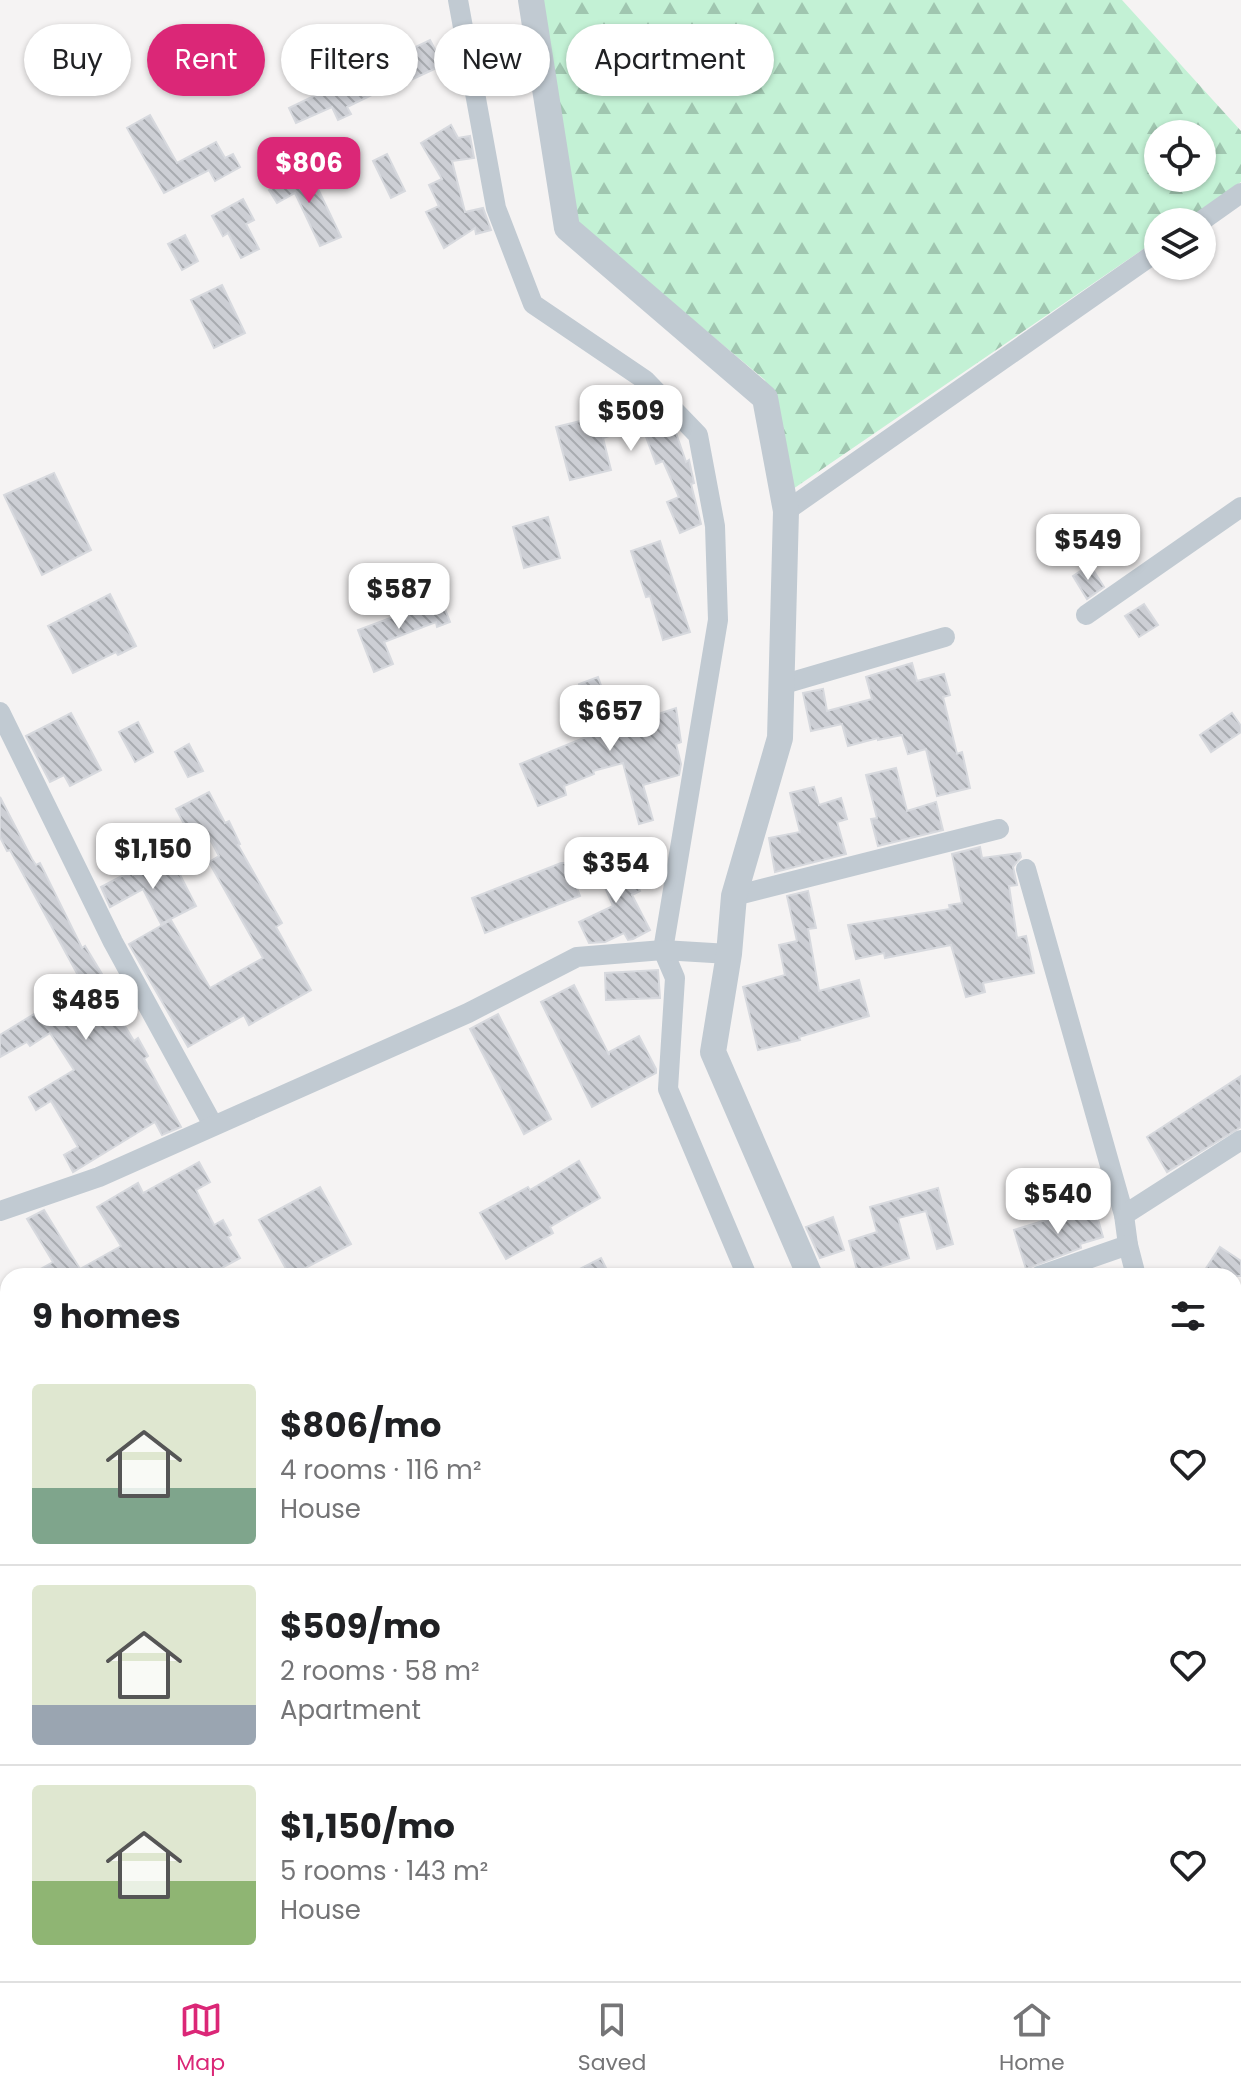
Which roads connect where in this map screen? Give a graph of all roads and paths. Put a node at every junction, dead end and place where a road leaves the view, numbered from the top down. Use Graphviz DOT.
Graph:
graph roads {
  1 [pos="458,0"];
  2 [pos="531,0"];
  3 [pos="1241,193"];
  4 [pos="1216,211"];
  5 [pos="1144,261"];
  6 [pos="1241,507"];
  7 [pos="786,511"];
  8 [pos="1086,615"];
  9 [pos="945,637"];
  10 [pos="781,685"];
  11 [pos="0,712"];
  12 [pos="999,829"];
  13 [pos="1026,869"];
  14 [pos="734,896"];
  15 [pos="663,950"];
  16 [pos="729,954"];
  17 [pos="213,1125"];
  18 [pos="1241,1140"];
  19 [pos="0,1211"];
  20 [pos="1124,1215"];
  21 [pos="1128,1245"];
  22 [pos="744,1268"];
  23 [pos="807,1268"];
  24 [pos="1062,1268"];
  25 [pos="1134,1268"];
  1 -- 15 [label="street"];
  2 -- 7 [label="street"];
  3 -- 4 [label="street"];
  5 -- 7 [label="street"];
  6 -- 8 [label="street"];
  7 -- 10 [label="street"];
  9 -- 10 [label="street"];
  10 -- 14 [label="street"];
  11 -- 17 [label="street"];
  12 -- 14 [label="street"];
  13 -- 20 [label="street"];
  14 -- 16 [label="street"];
  15 -- 16 [label="street"];
  15 -- 17 [label="street"];
  15 -- 22 [label="street"];
  16 -- 23 [label="street"];
  17 -- 19 [label="street"];
  18 -- 20 [label="street"];
  20 -- 21 [label="street"];
  21 -- 24 [label="street"];
  21 -- 25 [label="street"];
}
